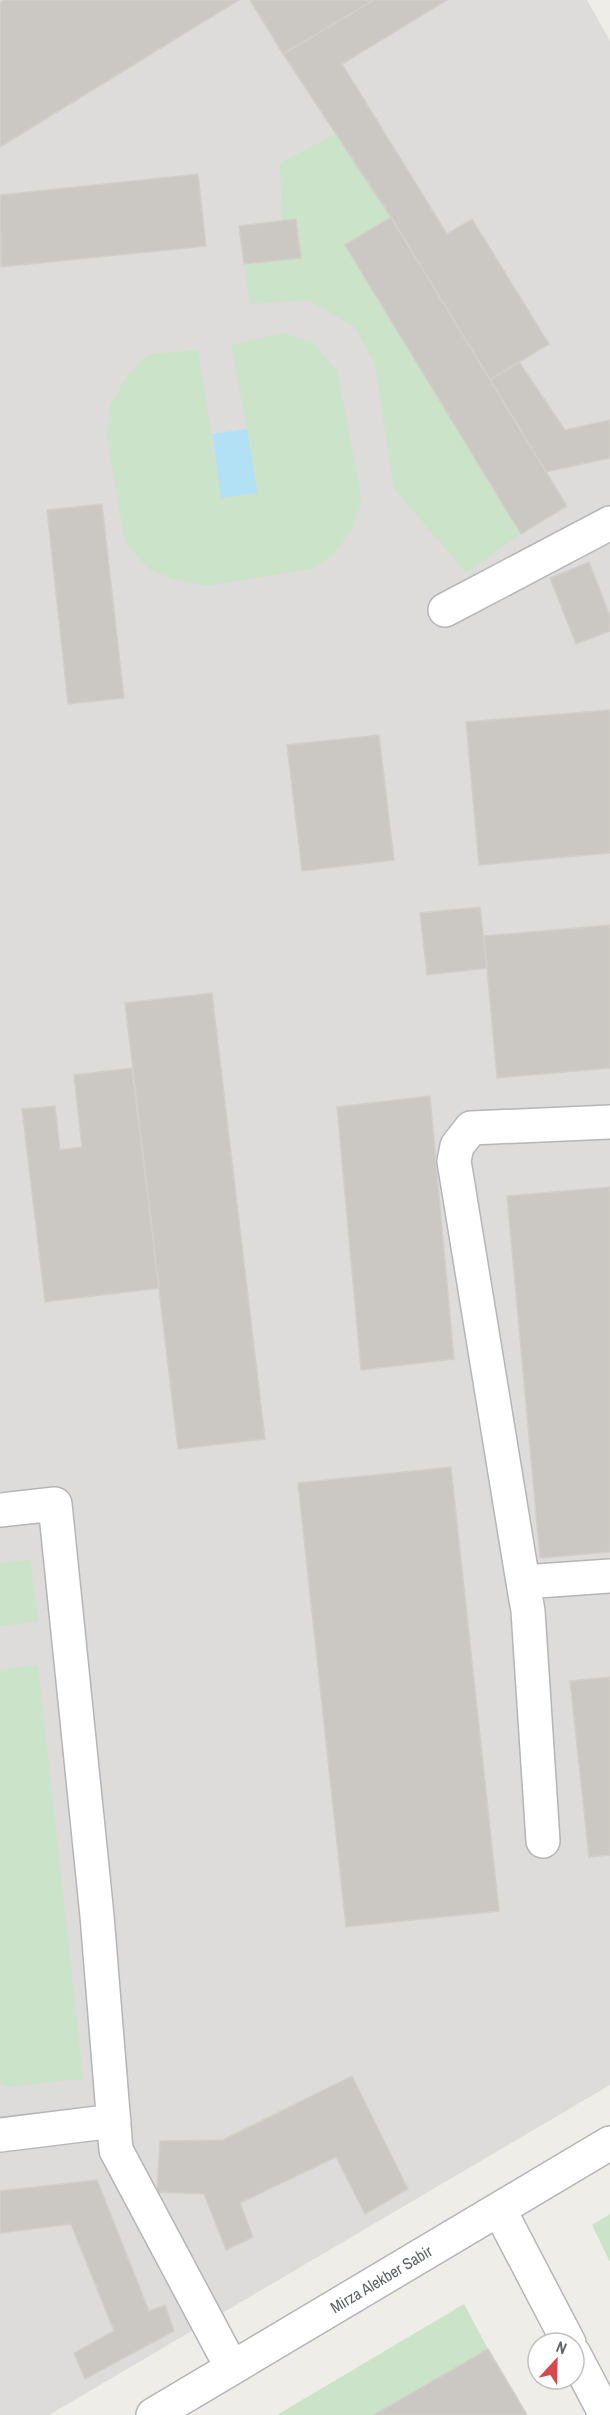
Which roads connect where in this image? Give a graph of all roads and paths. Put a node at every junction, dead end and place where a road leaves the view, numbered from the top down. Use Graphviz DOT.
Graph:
graph roads {
  1 [pos="610,523"];
  2 [pos="445,610"];
  3 [pos="610,1122"];
  4 [pos="0,1510"];
  5 [pos="610,1576"];
  6 [pos="523,1582"];
  7 [pos="543,1841"];
  8 [pos="114,2121"];
  9 [pos="0,2135"];
  10 [pos="610,2143"];
  11 [pos="499,2209"];
  12 [pos="562,2331"];
  13 [pos="232,2368"];
  14 [pos="586,2377"];
  15 [pos="153,2415"];
  16 [pos="606,2415"];
  1 -- 2 [label="street"];
  3 -- 6 [label="street"];
  4 -- 8 [label="street"];
  5 -- 6 [label="street"];
  6 -- 7 [label="street"];
  8 -- 9 [label="street"];
  8 -- 13 [label="street"];
  10 -- 11 [label="street, Mirza Alekber Sabir"];
  11 -- 12 [label="street"];
  11 -- 13 [label="street, Mirza Alekber Sabir"];
  13 -- 15 [label="street, Mirza Alekber Sabir"];
  14 -- 16 [label="street"];
}
